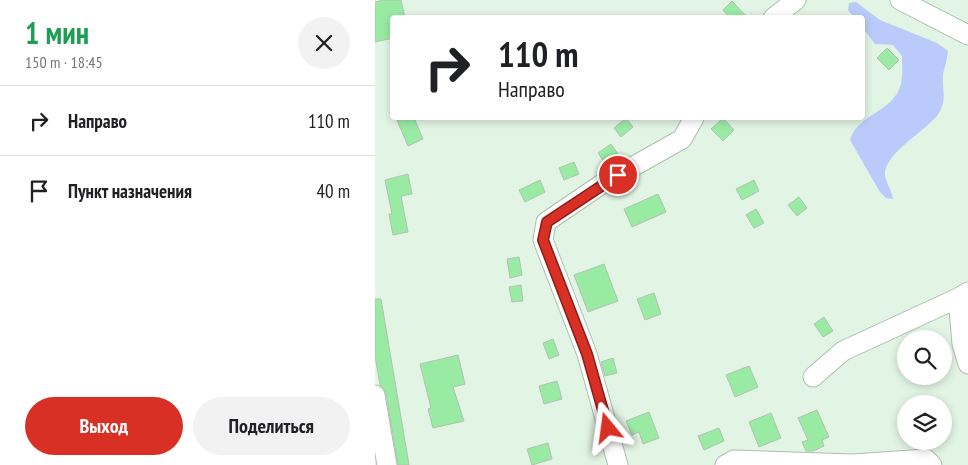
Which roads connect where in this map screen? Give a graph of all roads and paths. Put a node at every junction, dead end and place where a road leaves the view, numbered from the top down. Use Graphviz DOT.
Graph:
graph roads {
  1 [pos="796,0"];
  2 [pos="900,0"];
  3 [pos="777,15"];
  4 [pos="968,35"];
  5 [pos="693,120"];
  6 [pos="963,295"];
  7 [pos="968,364"];
  8 [pos="813,377"];
  9 [pos="375,395"];
  10 [pos="387,465"];
  11 [pos="618,465"];
  12 [pos="725,465"];
  13 [pos="932,465"];
  1 -- 3 [label="lane"];
  2 -- 4 [label="lane"];
  5 -- 11 [label="lane"];
  6 -- 7 [label="lane"];
  6 -- 8 [label="lane"];
  9 -- 10 [label="lane"];
  12 -- 13 [label="lane"];
}
